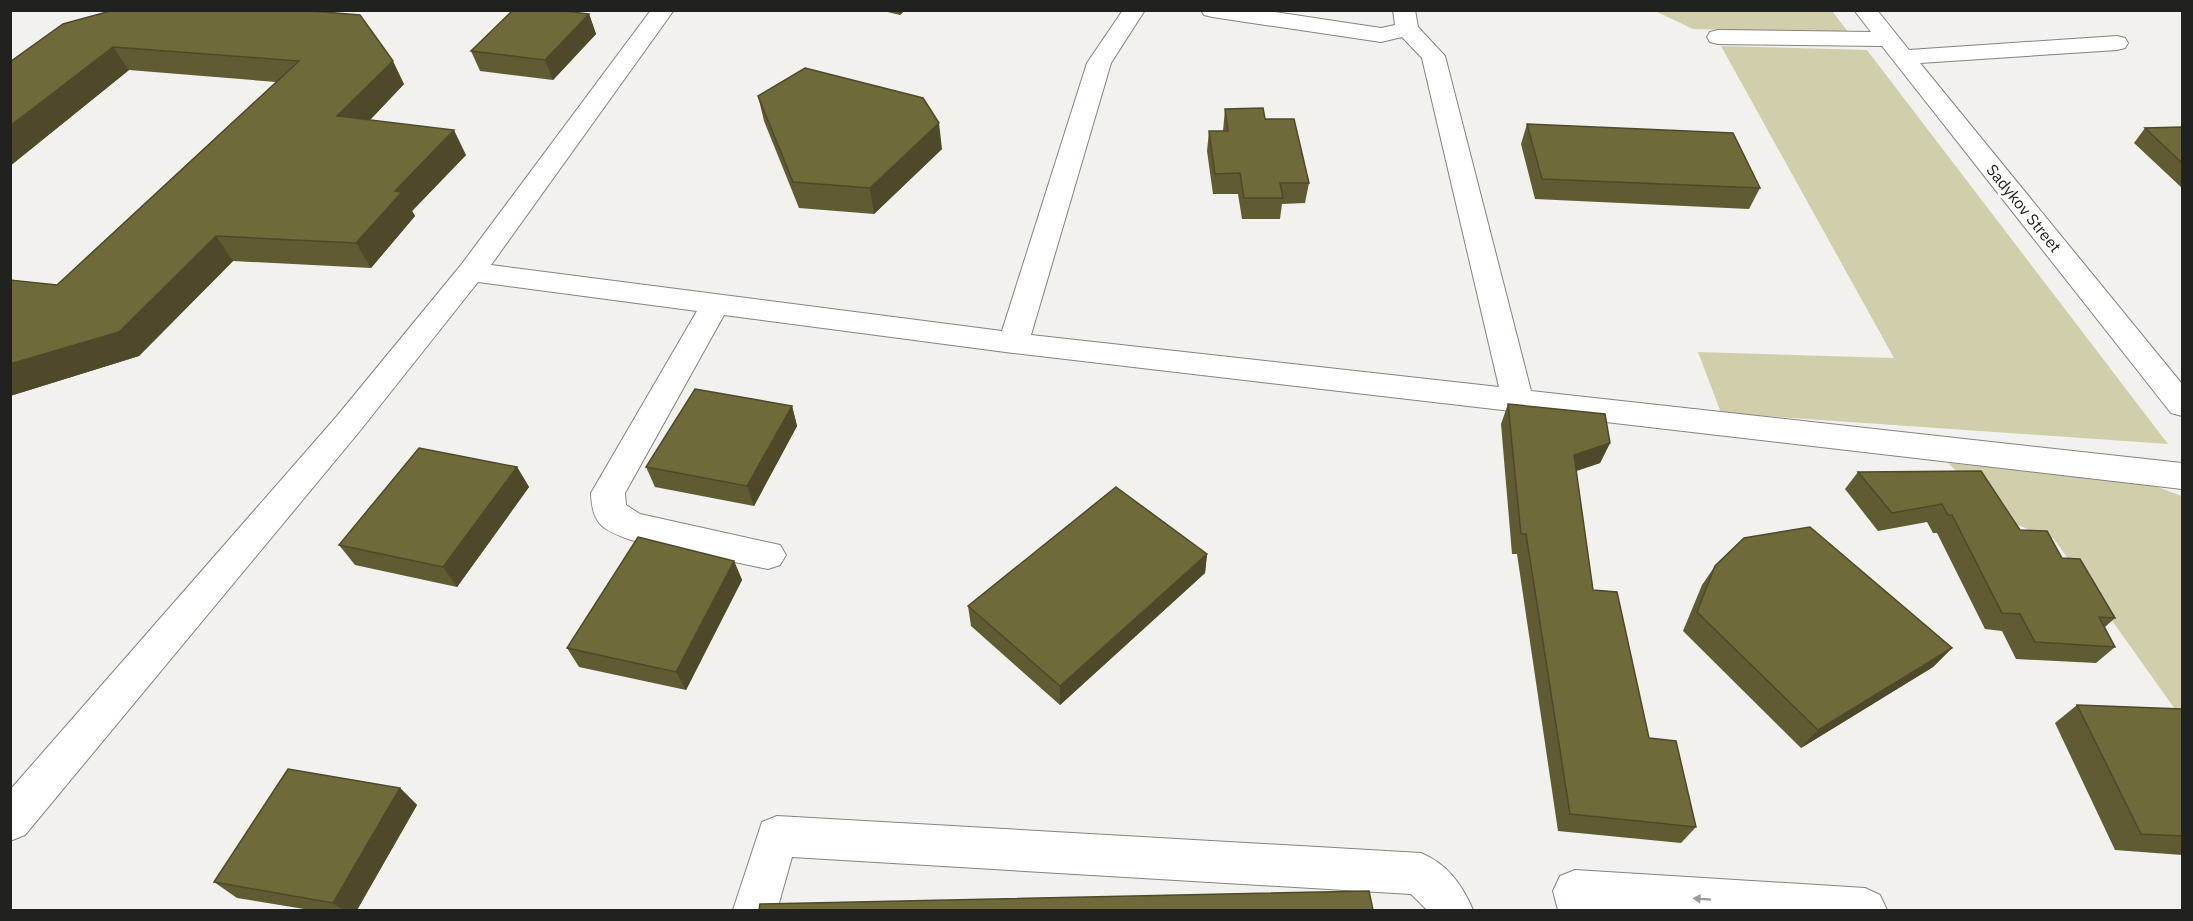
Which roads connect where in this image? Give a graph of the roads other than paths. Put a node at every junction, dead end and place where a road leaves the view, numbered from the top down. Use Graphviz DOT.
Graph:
graph roads {
  1 [pos="663,10"];
  2 [pos="1134,10"];
  3 [pos="1212,10"];
  4 [pos="1865,10"];
  5 [pos="1405,20"];
  6 [pos="1718,37"];
  7 [pos="2117,43"];
  8 [pos="1896,48"];
  9 [pos="471,272"];
  10 [pos="716,304"];
  11 [pos="1013,344"];
  12 [pos="1518,401"];
  13 [pos="2182,405"];
  14 [pos="2182,476"];
  15 [pos="768,555"];
  16 [pos="10,821"];
  17 [pos="755,910"];
  18 [pos="1451,910"];
  19 [pos="1580,910"];
  20 [pos="1849,910"];
  1 -- 9 [label="street"];
  2 -- 11 [label="street"];
  3 -- 5 [label="street"];
  4 -- 8 [label="street, Sadykov Street"];
  5 -- 12 [label="street"];
  6 -- 8 [label="street"];
  7 -- 8 [label="street"];
  8 -- 13 [label="street, Sadykov Street"];
  9 -- 10 [label="street"];
  9 -- 16 [label="street"];
  10 -- 11 [label="street"];
  10 -- 15 [label="street"];
  11 -- 12 [label="street"];
  12 -- 14 [label="street"];
  17 -- 18 [label="street"];
  20 -- 19 [label="street, one-way"];
}
